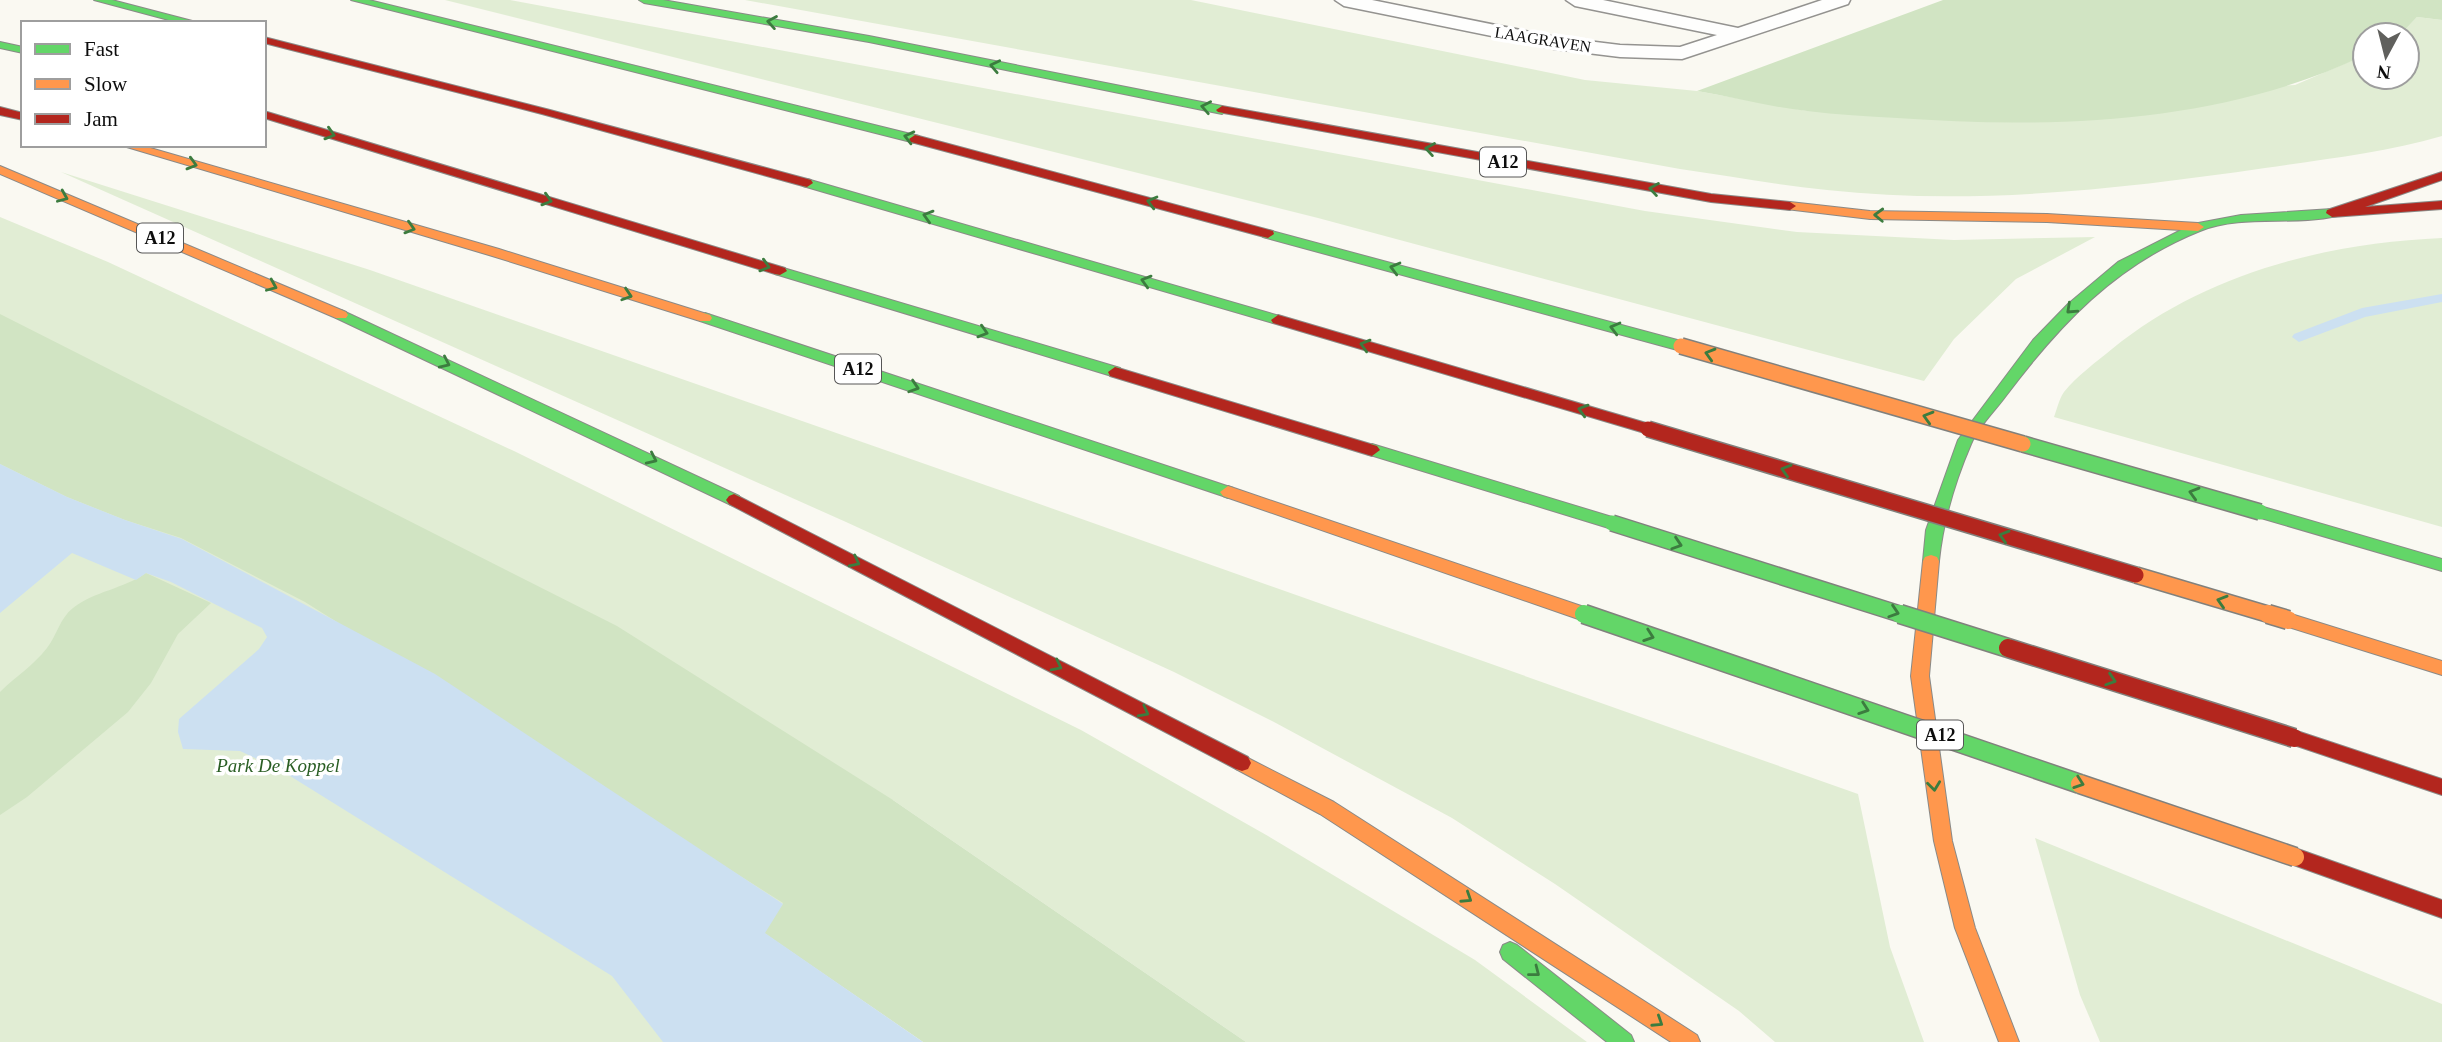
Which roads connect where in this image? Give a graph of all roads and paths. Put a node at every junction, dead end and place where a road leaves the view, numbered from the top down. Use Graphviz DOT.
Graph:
graph roads {
  1 [pos="99,0"];
  2 [pos="356,0"];
  3 [pos="644,0"];
  4 [pos="1343,0"];
  5 [pos="1575,0"];
  6 [pos="1774,0"];
  7 [pos="1840,0"];
  8 [pos="187,21"];
  9 [pos="1766,26"];
  10 [pos="1743,34"];
  11 [pos="266,41"];
  12 [pos="0,45"];
  13 [pos="21,50"];
  14 [pos="0,111"];
  15 [pos="266,115"];
  16 [pos="21,116"];
  17 [pos="133,147"];
  18 [pos="0,170"];
  19 [pos="2442,176"];
  20 [pos="2442,205"];
  21 [pos="2340,212"];
  22 [pos="2198,227"];
  23 [pos="2442,565"];
  24 [pos="2442,668"];
  25 [pos="2442,787"];
  26 [pos="1327,808"];
  27 [pos="2442,909"];
  28 [pos="1465,917"];
  29 [pos="1497,942"];
  30 [pos="1624,1042"];
  31 [pos="1690,1042"];
  32 [pos="2009,1042"];
  1 -- 8 [label="main road"];
  23 -- 2 [label="main road, one-way, bridge"];
  22 -- 3 [label="main road, A12, one-way"];
  4 -- 10 [label="lane, LAAGRAVEN"];
  5 -- 10 [label="lane"];
  6 -- 9 [label="lane"];
  7 -- 9 [label="lane, LAAGRAVEN"];
  9 -- 10 [label="lane, LAAGRAVEN"];
  24 -- 11 [label="main road, one-way, bridge"];
  12 -- 13 [label="main road"];
  14 -- 16 [label="main road"];
  15 -- 25 [label="main road, one-way, bridge"];
  17 -- 27 [label="main road, A12, one-way, bridge"];
  18 -- 26 [label="main road, A12, one-way"];
  19 -- 21 [label="main road"];
  20 -- 21 [label="main road"];
  21 -- 22 [label="main road"];
  22 -- 32 [label="main road, one-way"];
  26 -- 28 [label="main road, A12"];
  26 -- 31 [label="main road, A12, one-way"];
  29 -- 30 [label="main road, one-way"];
}
